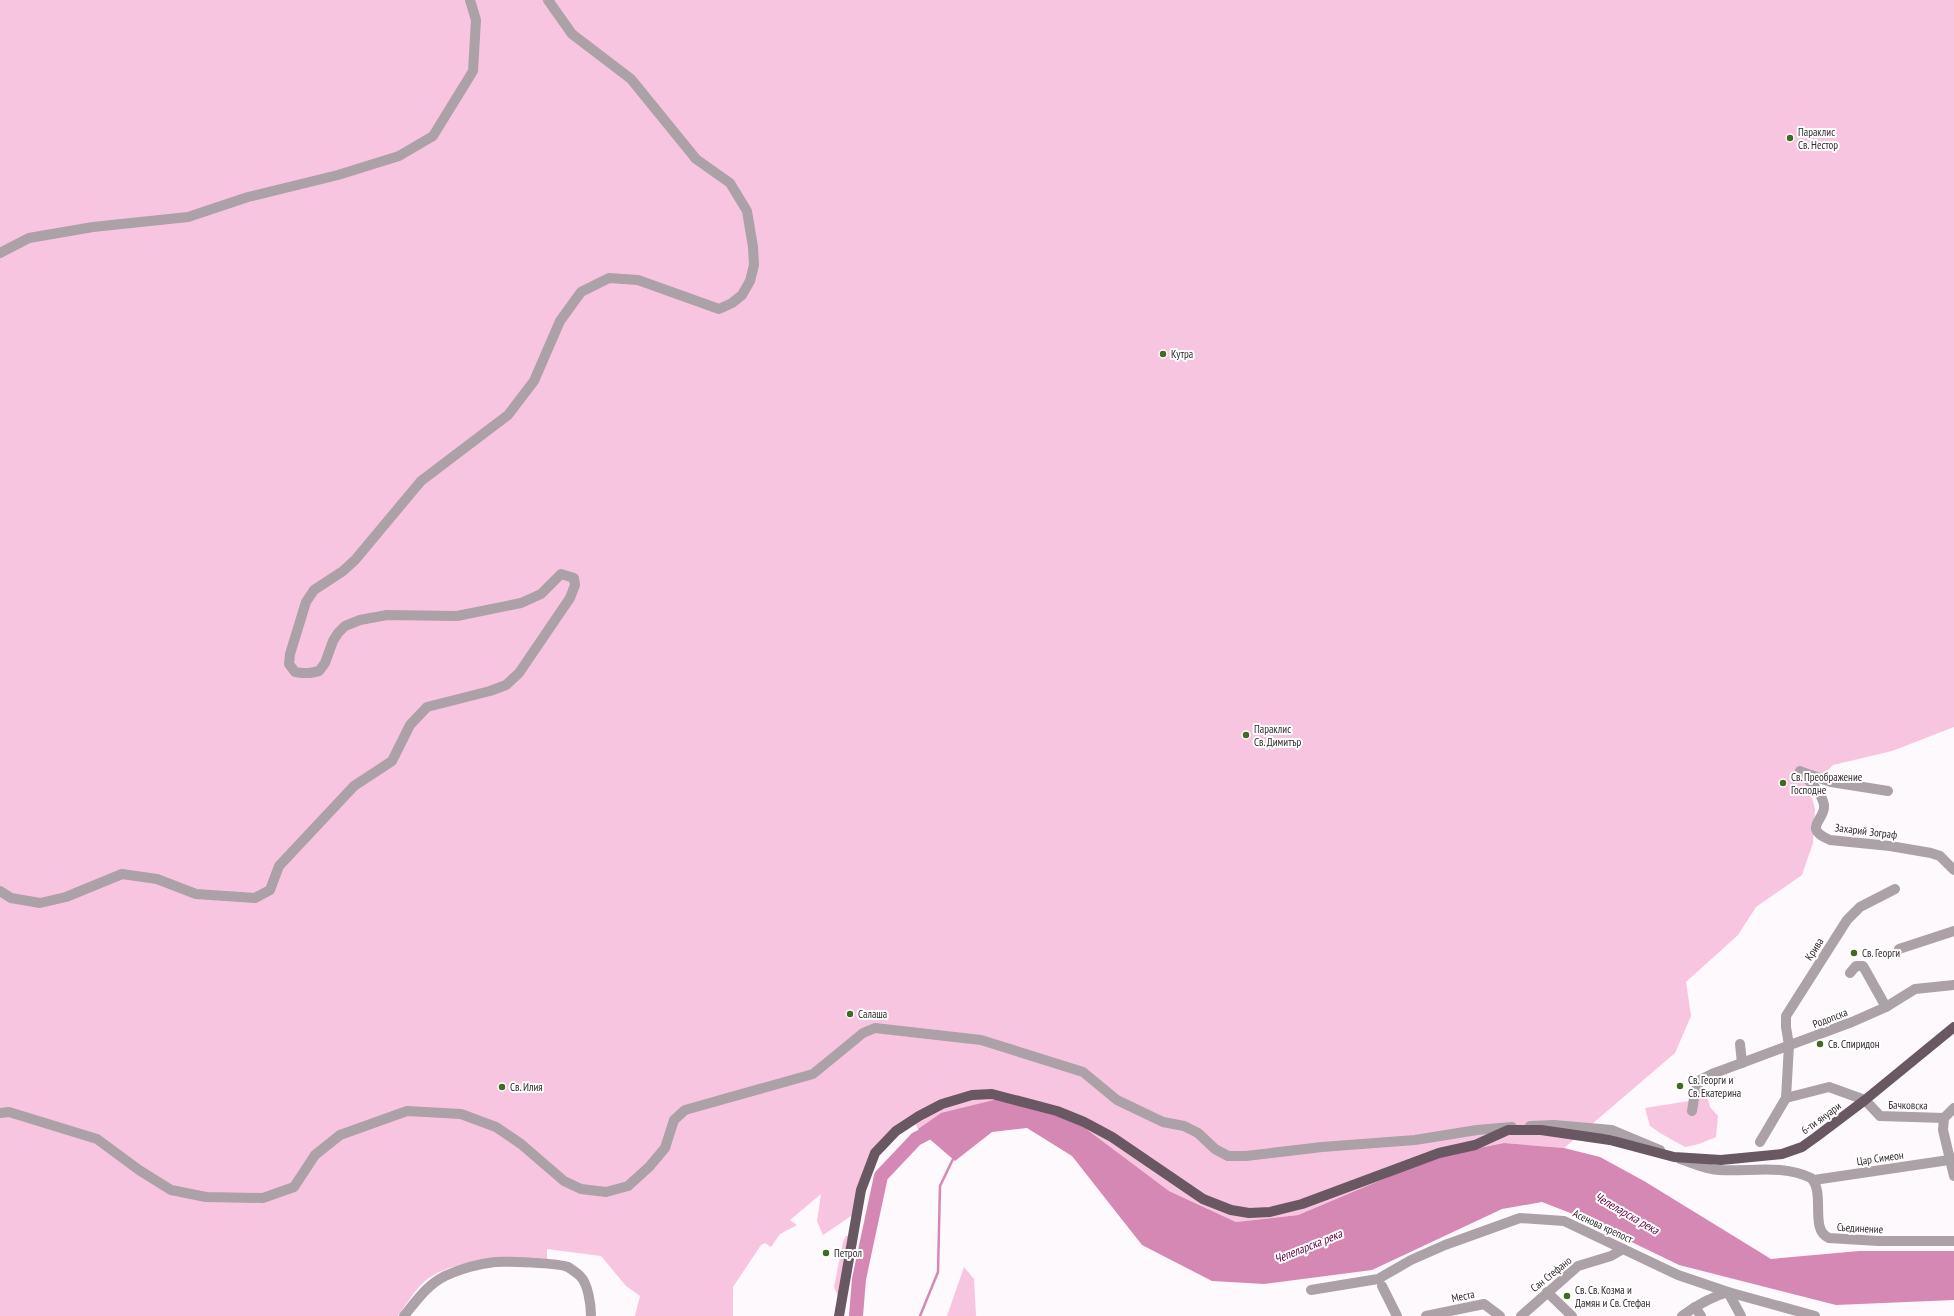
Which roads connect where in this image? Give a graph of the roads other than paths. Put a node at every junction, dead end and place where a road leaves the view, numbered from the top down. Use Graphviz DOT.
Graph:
graph roads {
  1 [pos="470,0"];
  2 [pos="548,0"];
  3 [pos="0,253"];
  4 [pos="1888,791"];
  5 [pos="1954,870"];
  6 [pos="1896,890"];
  7 [pos="0,891"];
  8 [pos="1954,931"];
  9 [pos="1899,949"];
  10 [pos="1850,973"];
  11 [pos="1954,984"];
  12 [pos="1886,1007"];
  13 [pos="1954,1027"];
  14 [pos="1740,1044"];
  15 [pos="1790,1045"];
  16 [pos="1742,1064"];
  17 [pos="1786,1098"];
  18 [pos="1865,1100"];
  19 [pos="1954,1108"];
  20 [pos="1692,1112"];
  21 [pos="0,1114"];
  22 [pos="1944,1118"];
  23 [pos="1760,1142"];
  24 [pos="1674,1157"];
  25 [pos="1950,1160"];
  26 [pos="1954,1176"];
  27 [pos="1814,1180"];
  28 [pos="1954,1241"];
  29 [pos="1623,1249"];
  30 [pos="1382,1286"];
  31 [pos="1311,1290"];
  32 [pos="1547,1292"];
  33 [pos="1728,1292"];
  34 [pos="1694,1307"];
  35 [pos="404,1316"];
  36 [pos="591,1316"];
  37 [pos="839,1316"];
  38 [pos="1397,1316"];
  39 [pos="1426,1316"];
  40 [pos="1500,1316"];
  41 [pos="1521,1316"];
  42 [pos="1572,1316"];
  43 [pos="1682,1316"];
  44 [pos="1701,1316"];
  45 [pos="1741,1316"];
  46 [pos="1815,1316"];
  1 -- 3 [label="street"];
  2 -- 7 [label="street"];
  4 -- 5 [label="street, Захарий Зограф"];
  6 -- 15 [label="street, Крива"];
  8 -- 9 [label="street"];
  10 -- 12 [label="street"];
  11 -- 12 [label="street, Родопска"];
  12 -- 15 [label="street, Родопска"];
  13 -- 18 [label="main road, 6-ти януари"];
  14 -- 16 [label="street"];
  15 -- 16 [label="street, Родопска"];
  15 -- 17 [label="street"];
  16 -- 20 [label="street, Родопска"];
  17 -- 18 [label="street, Бачковска"];
  17 -- 23 [label="street"];
  18 -- 22 [label="street, Бачковска"];
  18 -- 24 [label="main road, 6-ти януари"];
  19 -- 22 [label="street"];
  21 -- 24 [label="street"];
  22 -- 25 [label="street"];
  24 -- 27 [label="street"];
  24 -- 37 [label="main road, 6-ти януари"];
  25 -- 26 [label="street"];
  25 -- 27 [label="street, Цар Симеон"];
  27 -- 28 [label="street, Съединение"];
  29 -- 31 [label="street, Асенова крепост"];
  29 -- 32 [label="street, Сан Стефано"];
  29 -- 33 [label="street, Асенова крепост"];
  30 -- 38 [label="street"];
  32 -- 41 [label="street, Сан Стефано"];
  32 -- 42 [label="street"];
  33 -- 34 [label="street"];
  33 -- 45 [label="street"];
  33 -- 46 [label="street, Асенова крепост"];
  34 -- 43 [label="street"];
  34 -- 44 [label="street"];
  35 -- 36 [label="street"];
  39 -- 40 [label="street, Места"];
}
